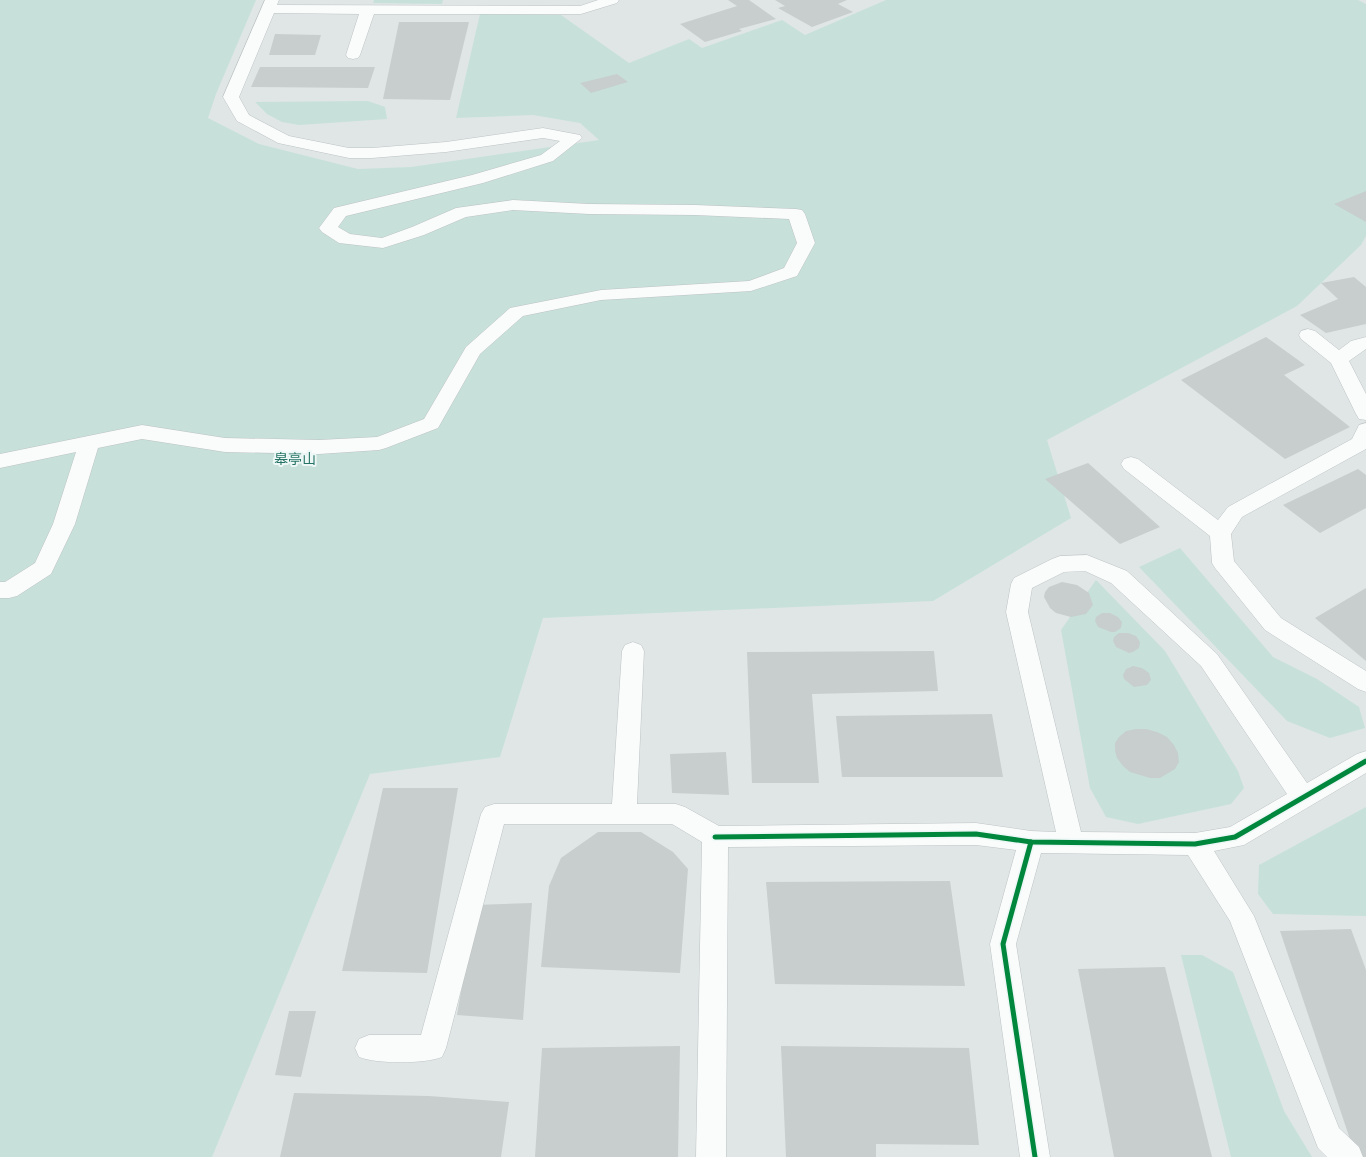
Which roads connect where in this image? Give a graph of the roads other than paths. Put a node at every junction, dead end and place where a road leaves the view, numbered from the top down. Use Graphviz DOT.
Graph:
graph roads {
  1 [pos="612,0"];
  2 [pos="270,4"];
  3 [pos="456,5"];
  4 [pos="368,9"];
  5 [pos="353,55"];
  6 [pos="1308,335"];
  7 [pos="1366,343"];
  8 [pos="1339,360"];
  9 [pos="1366,414"];
  10 [pos="1366,430"];
  11 [pos="89,443"];
  12 [pos="0,461"];
  13 [pos="1131,464"];
  14 [pos="1220,533"];
  15 [pos="0,590"];
  16 [pos="633,651"];
  17 [pos="1366,684"];
  18 [pos="1366,761"];
  19 [pos="1303,798"];
  20 [pos="624,814"];
  21 [pos="715,837"];
  22 [pos="1031,842"];
  23 [pos="1072,843"];
  24 [pos="1194,844"];
  25 [pos="369,1048"];
  26 [pos="711,1157"];
  27 [pos="1035,1157"];
  28 [pos="1348,1157"];
  1 -- 3 [label="street"];
  2 -- 4 [label="street"];
  2 -- 11 [label="street"];
  3 -- 4 [label="street"];
  4 -- 5 [label="street"];
  6 -- 8 [label="street"];
  7 -- 8 [label="street"];
  8 -- 9 [label="street"];
  10 -- 14 [label="street"];
  11 -- 12 [label="street"];
  11 -- 15 [label="street"];
  13 -- 14 [label="street"];
  14 -- 17 [label="street"];
  16 -- 20 [label="street"];
  18 -- 19 [label="street"];
  19 -- 23 [label="street"];
  19 -- 24 [label="street"];
  20 -- 21 [label="street"];
  20 -- 25 [label="street"];
  21 -- 22 [label="street"];
  21 -- 26 [label="street"];
  22 -- 23 [label="street"];
  22 -- 27 [label="street"];
  23 -- 24 [label="street"];
  24 -- 28 [label="street"];
}
